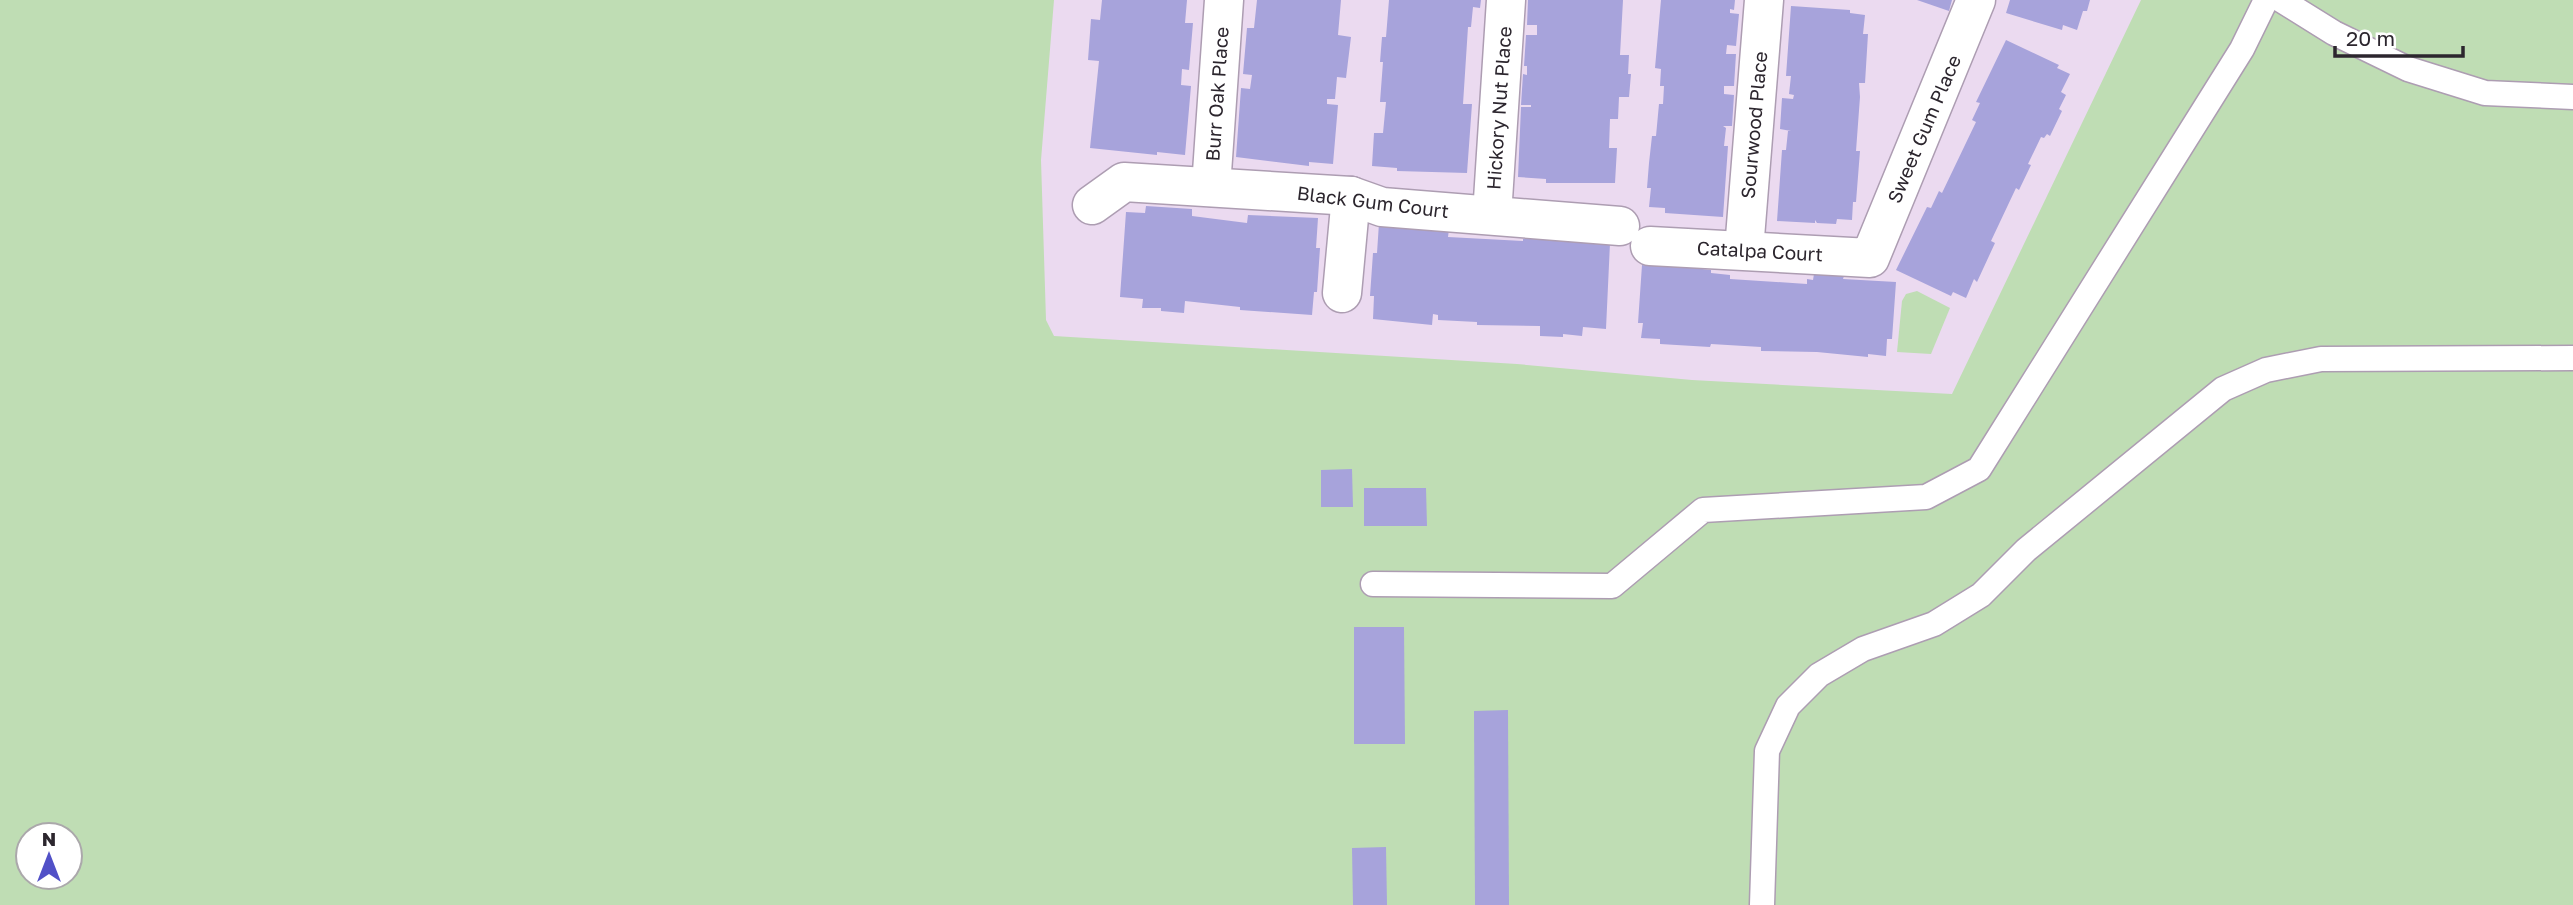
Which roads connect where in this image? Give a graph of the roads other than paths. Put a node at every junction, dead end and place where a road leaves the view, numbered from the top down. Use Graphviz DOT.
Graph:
graph roads {
  1 [pos="1224,0"];
  2 [pos="1506,0"];
  3 [pos="1764,0"];
  4 [pos="1976,0"];
  5 [pos="2266,0"];
  6 [pos="2281,0"];
  7 [pos="2573,97"];
  8 [pos="1211,187"];
  9 [pos="1351,196"];
  10 [pos="1091,205"];
  11 [pos="1492,215"];
  12 [pos="1635,236"];
  13 [pos="1744,250"];
  14 [pos="1870,258"];
  15 [pos="1342,293"];
  16 [pos="2573,358"];
  17 [pos="1373,583"];
  18 [pos="1762,905"];
  1 -- 8 [label="street, Burr Oak Place"];
  2 -- 11 [label="street, Hickory Nut Place"];
  3 -- 13 [label="street, Sourwood Place"];
  4 -- 14 [label="street, Sweet Gum Place"];
  5 -- 17 [label="lane"];
  6 -- 7 [label="lane"];
  8 -- 9 [label="street, Black Gum Court"];
  8 -- 10 [label="street, Black Gum Court"];
  9 -- 11 [label="street, Black Gum Court"];
  9 -- 15 [label="street"];
  11 -- 12 [label="street, Black Gum Court"];
  12 -- 13 [label="street, Catalpa Court"];
  13 -- 14 [label="street, Catalpa Court"];
  16 -- 18 [label="lane"];
}
